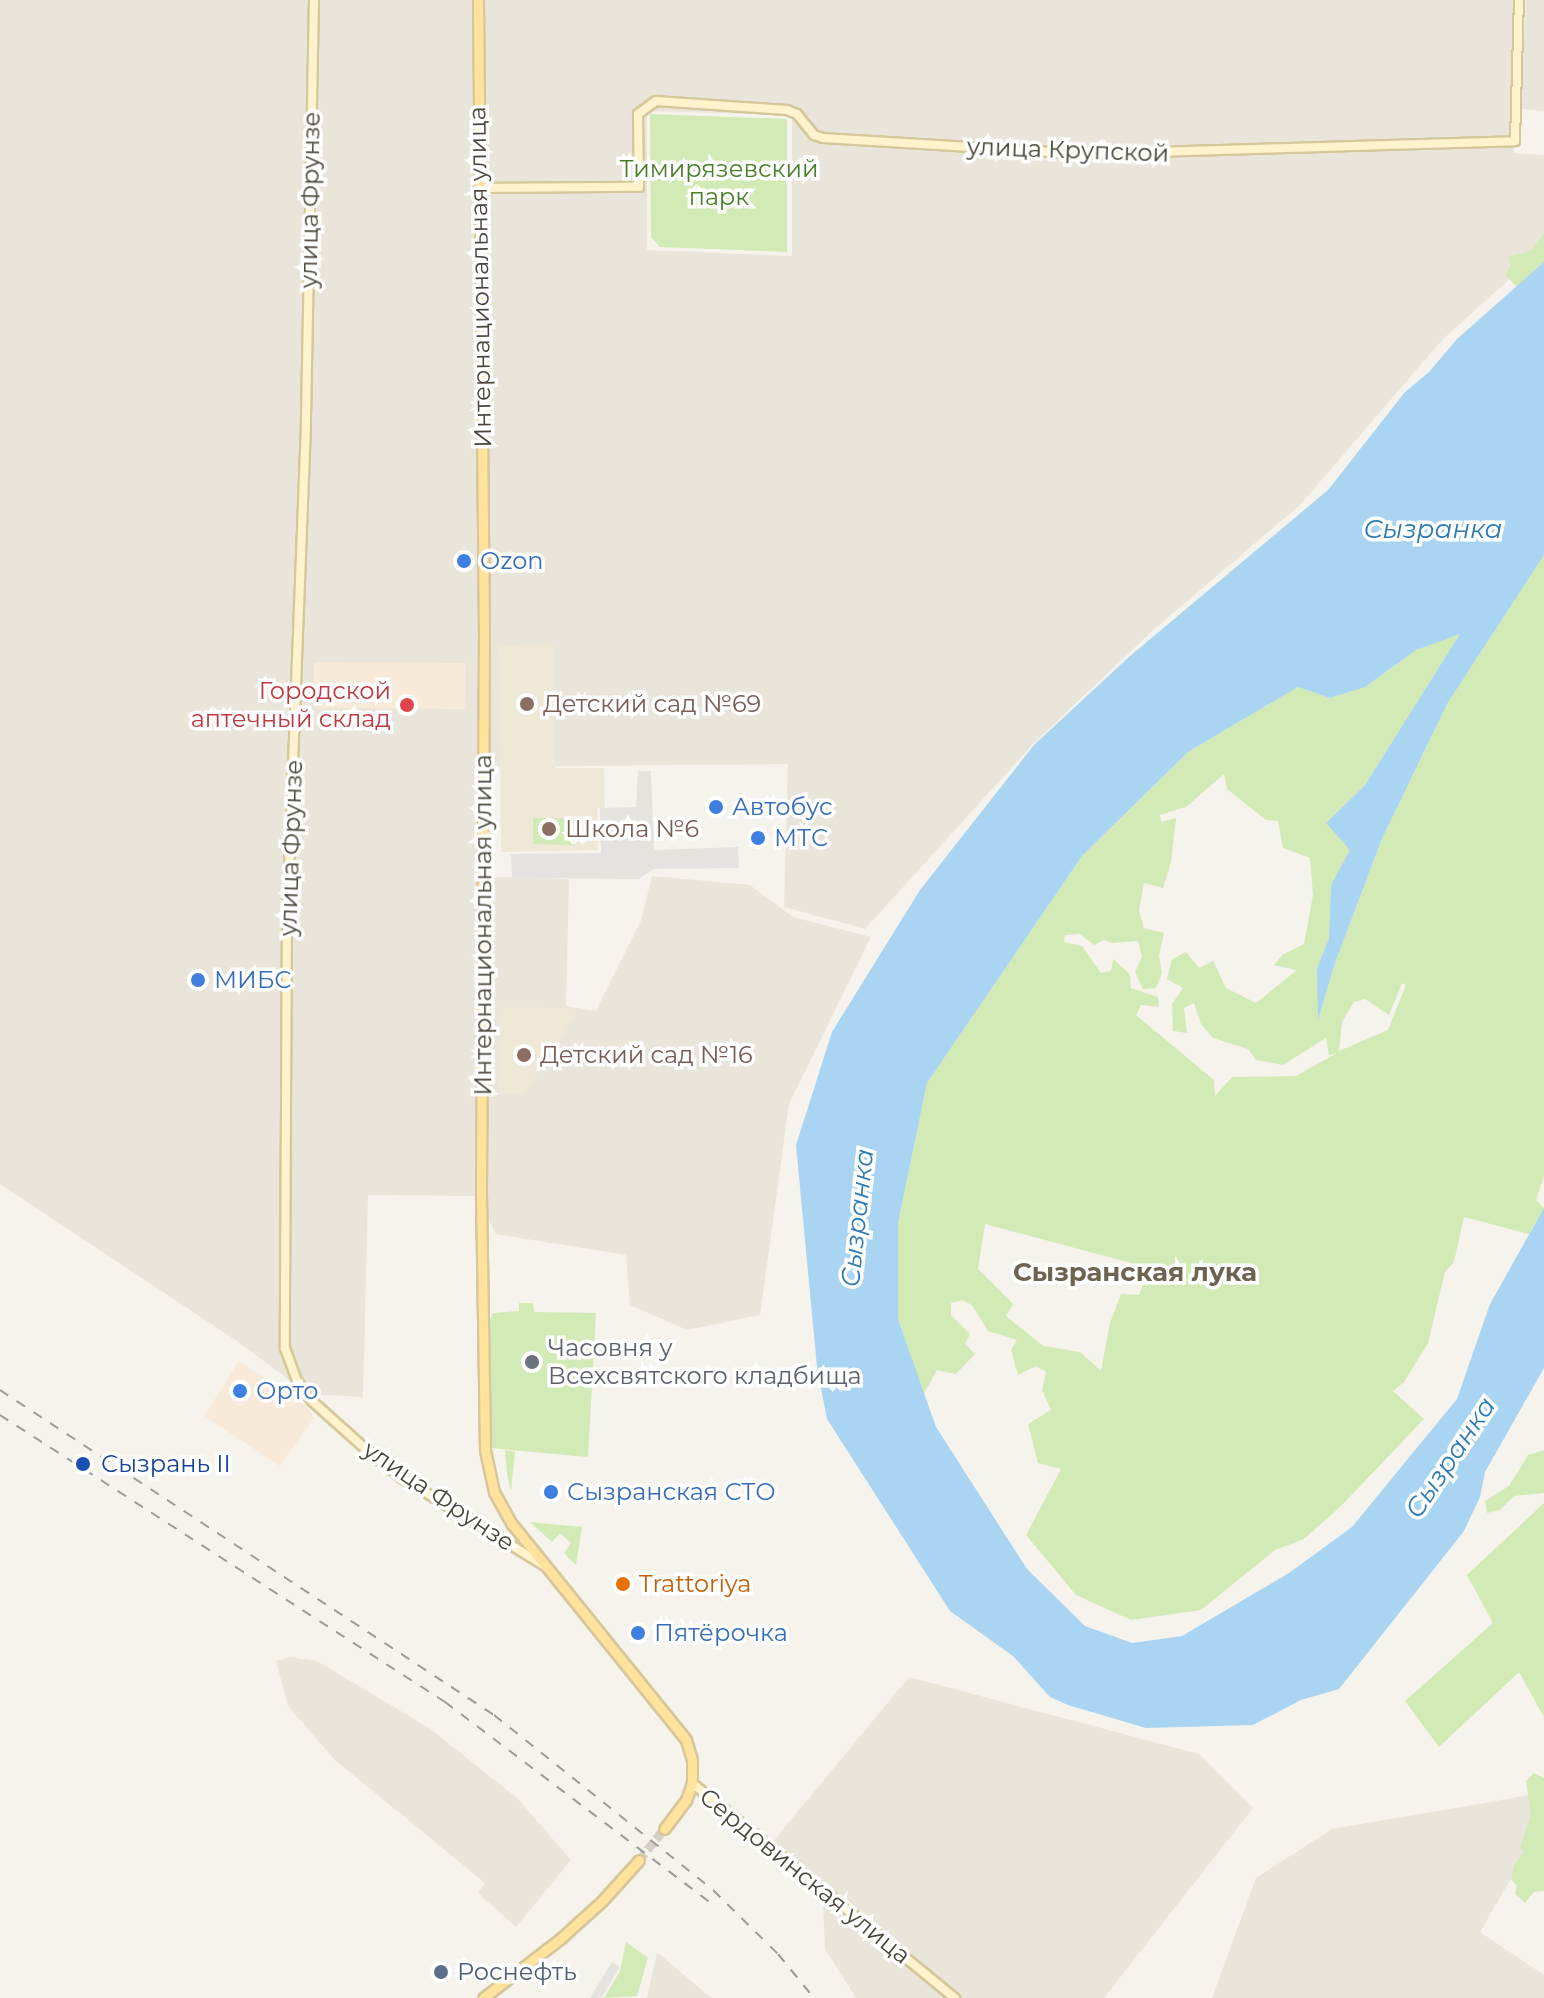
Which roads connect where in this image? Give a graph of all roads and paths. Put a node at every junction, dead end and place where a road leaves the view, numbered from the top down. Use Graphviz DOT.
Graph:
graph roads {
  1 [pos="314,0"];
  2 [pos="478,0"];
  3 [pos="1519,0"];
  4 [pos="479,188"];
  5 [pos="512,1524"];
  6 [pos="499,1538"];
  7 [pos="545,1567"];
  8 [pos="692,1783"];
  9 [pos="664,1829"];
  10 [pos="639,1860"];
  11 [pos="483,1998"];
  12 [pos="955,1998"];
  1 -- 6 [label="street, улица Фрунзе"];
  2 -- 4 [label="main road, Интернациональная улица"];
  3 -- 4 [label="street, улица Крупской"];
  4 -- 5 [label="main road, Интернациональная улица"];
  5 -- 6 [label="street"];
  5 -- 7 [label="main road, Интернациональная улица"];
  6 -- 7 [label="street, улица Фрунзе"];
  7 -- 8 [label="main road, Интернациональная улица"];
  8 -- 9 [label="main road"];
  8 -- 12 [label="street, Сердовинская улица"];
  10 -- 11 [label="main road"];
}
